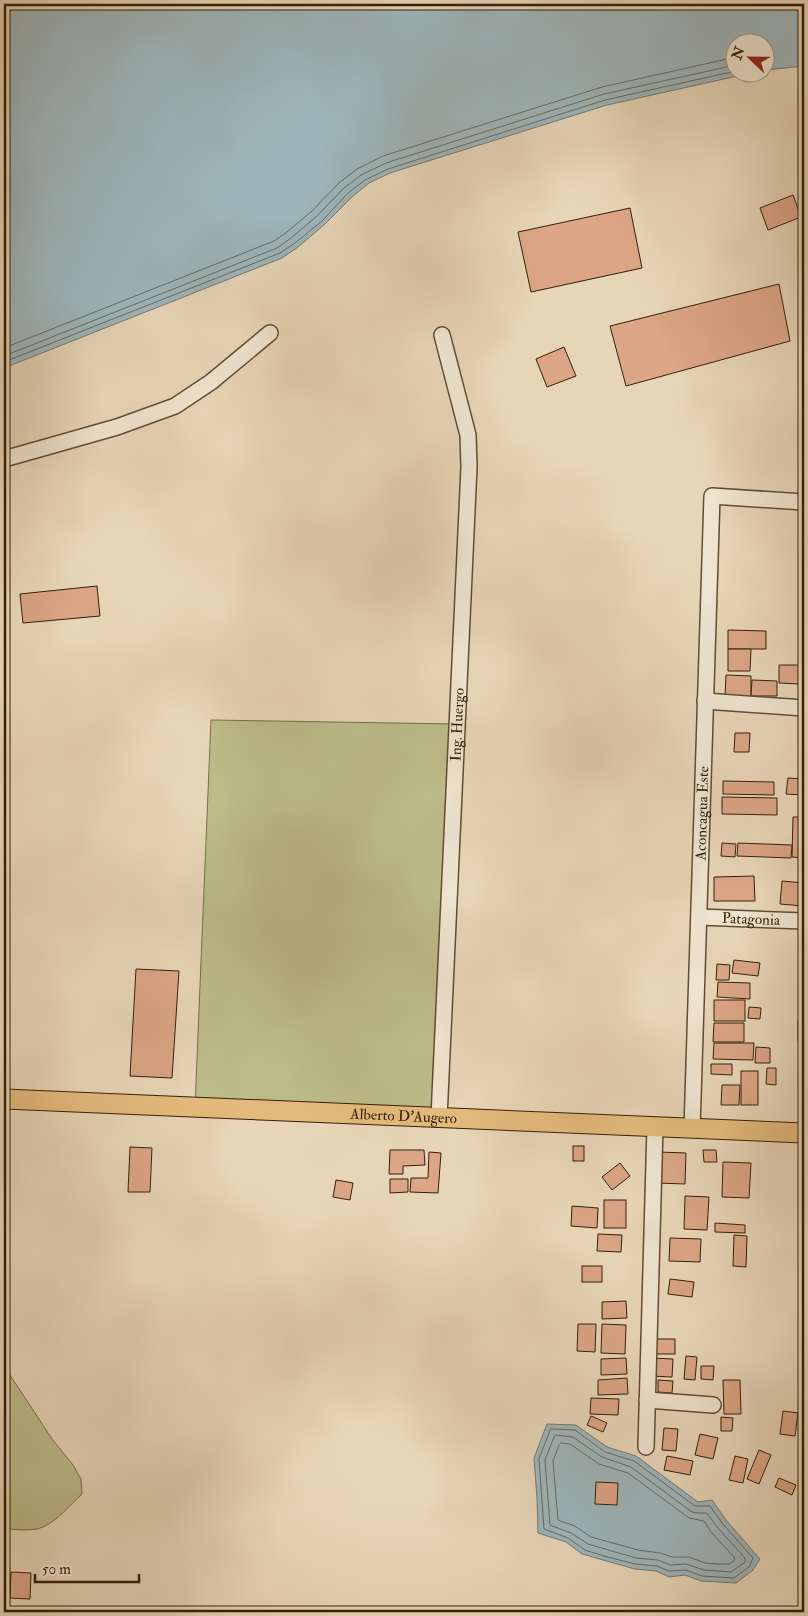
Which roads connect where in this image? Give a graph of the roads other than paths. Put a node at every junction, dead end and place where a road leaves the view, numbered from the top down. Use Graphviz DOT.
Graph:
graph roads {
  1 [pos="270,333"];
  2 [pos="442,335"];
  3 [pos="4,460"];
  4 [pos="804,502"];
  5 [pos="705,701"];
  6 [pos="804,708"];
  7 [pos="698,917"];
  8 [pos="804,921"];
  9 [pos="4,1099"];
  10 [pos="439,1118"];
  11 [pos="655,1127"];
  12 [pos="692,1129"];
  13 [pos="804,1133"];
  14 [pos="648,1400"];
  15 [pos="713,1405"];
  16 [pos="646,1447"];
  1 -- 3 [label="street"];
  2 -- 10 [label="street, Ing. Huergo"];
  4 -- 5 [label="street, Aconcagua Este"];
  5 -- 6 [label="street"];
  5 -- 7 [label="street, Aconcagua Este"];
  7 -- 8 [label="street, Patagonia"];
  7 -- 12 [label="street, Aconcagua Este"];
  9 -- 10 [label="main road, Alberto D'Augero"];
  10 -- 11 [label="main road, Alberto D'Augero"];
  11 -- 12 [label="main road, Alberto D'Augero"];
  11 -- 14 [label="street"];
  12 -- 13 [label="main road, Alberto D'Augero"];
  14 -- 15 [label="street"];
  14 -- 16 [label="street"];
}
